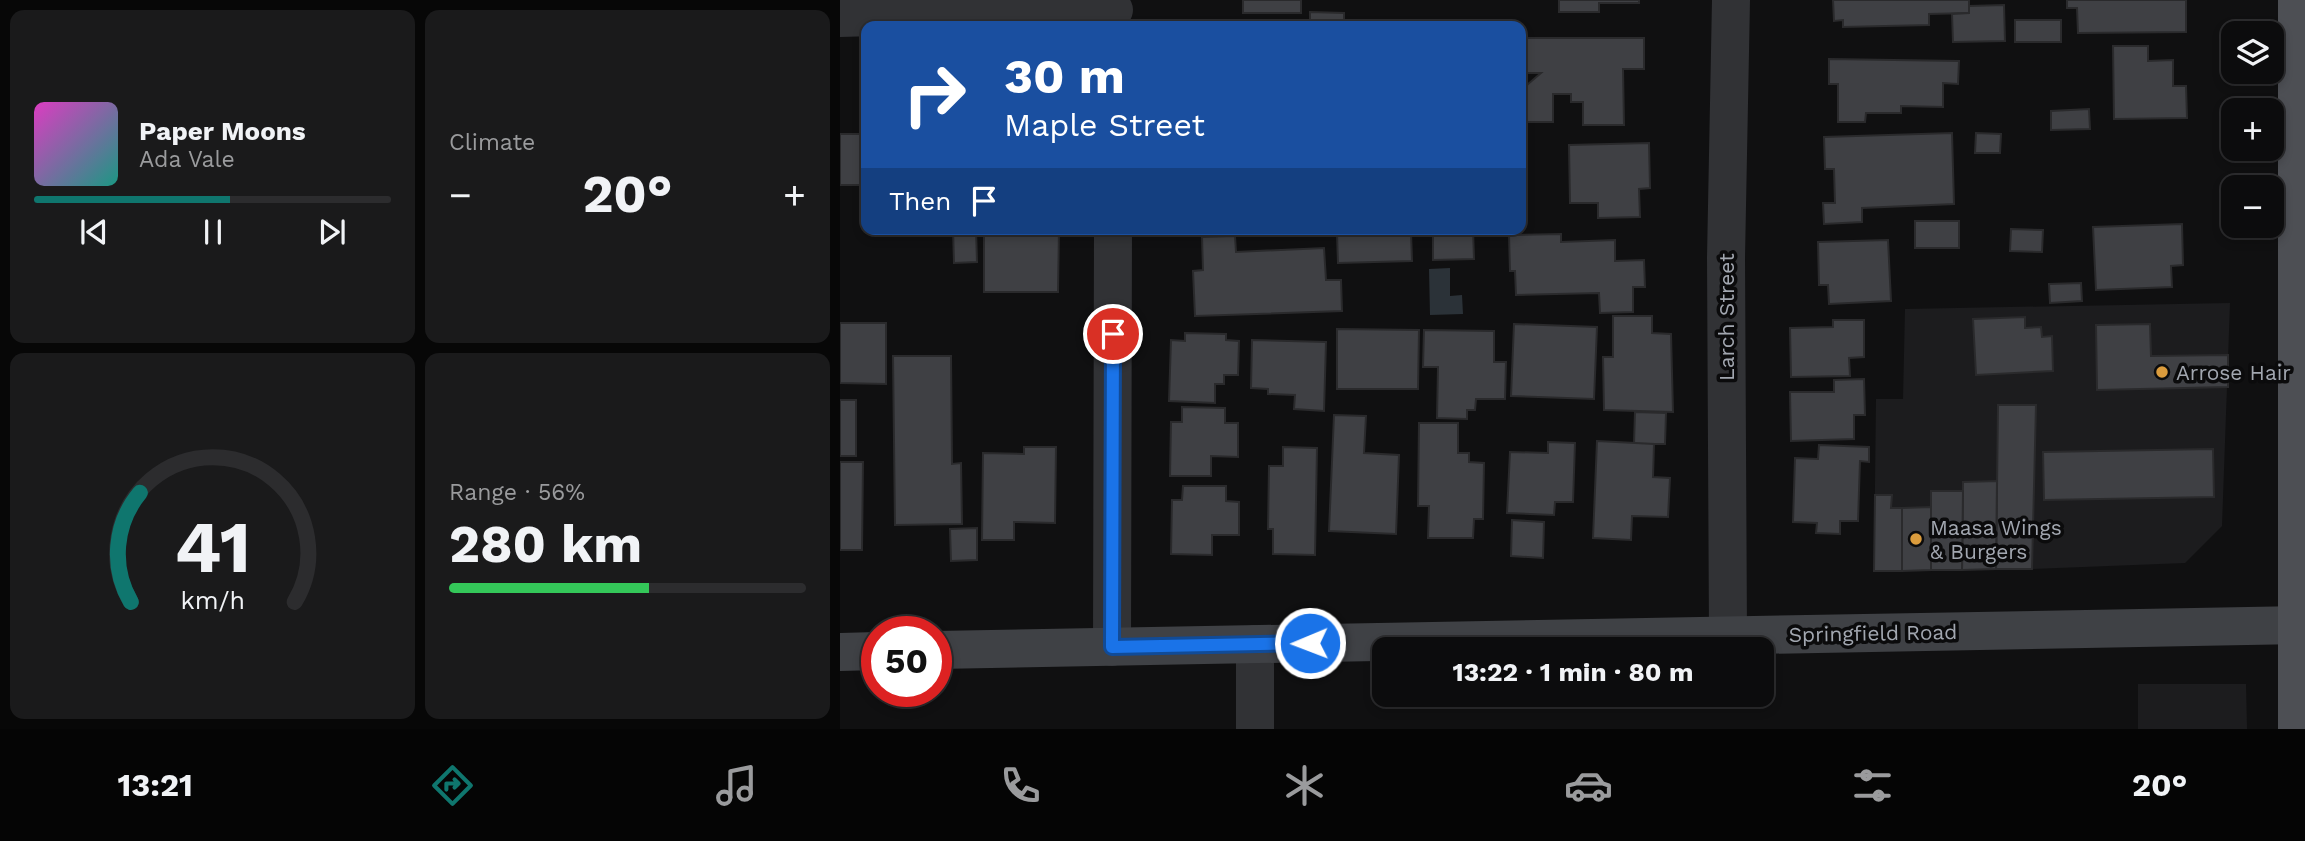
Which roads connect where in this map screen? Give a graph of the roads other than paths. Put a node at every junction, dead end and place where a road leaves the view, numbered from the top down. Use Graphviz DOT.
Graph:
graph roads {
  1 [pos="1731,0"];
  2 [pos="2297,0"];
  3 [pos="1114,12"];
  4 [pos="840,18"];
  5 [pos="2300,95"];
  6 [pos="1113,235"];
  7 [pos="2301,625"];
  8 [pos="1728,635"];
  9 [pos="1255,644"];
  10 [pos="1112,647"];
  11 [pos="952,650"];
  12 [pos="861,651"];
  13 [pos="840,652"];
  14 [pos="1255,729"];
  15 [pos="2297,729"];
  1 -- 8 [label="street, Larch Street"];
  2 -- 5 [label="main road"];
  3 -- 4 [label="street"];
  5 -- 7 [label="main road"];
  6 -- 10 [label="street"];
  7 -- 8 [label="main road, Springfield Road"];
  7 -- 15 [label="main road"];
  8 -- 9 [label="main road, Springfield Road"];
  9 -- 10 [label="main road, Springfield Road"];
  9 -- 14 [label="street"];
  10 -- 11 [label="main road, Springfield Road"];
  12 -- 13 [label="main road"];
}
